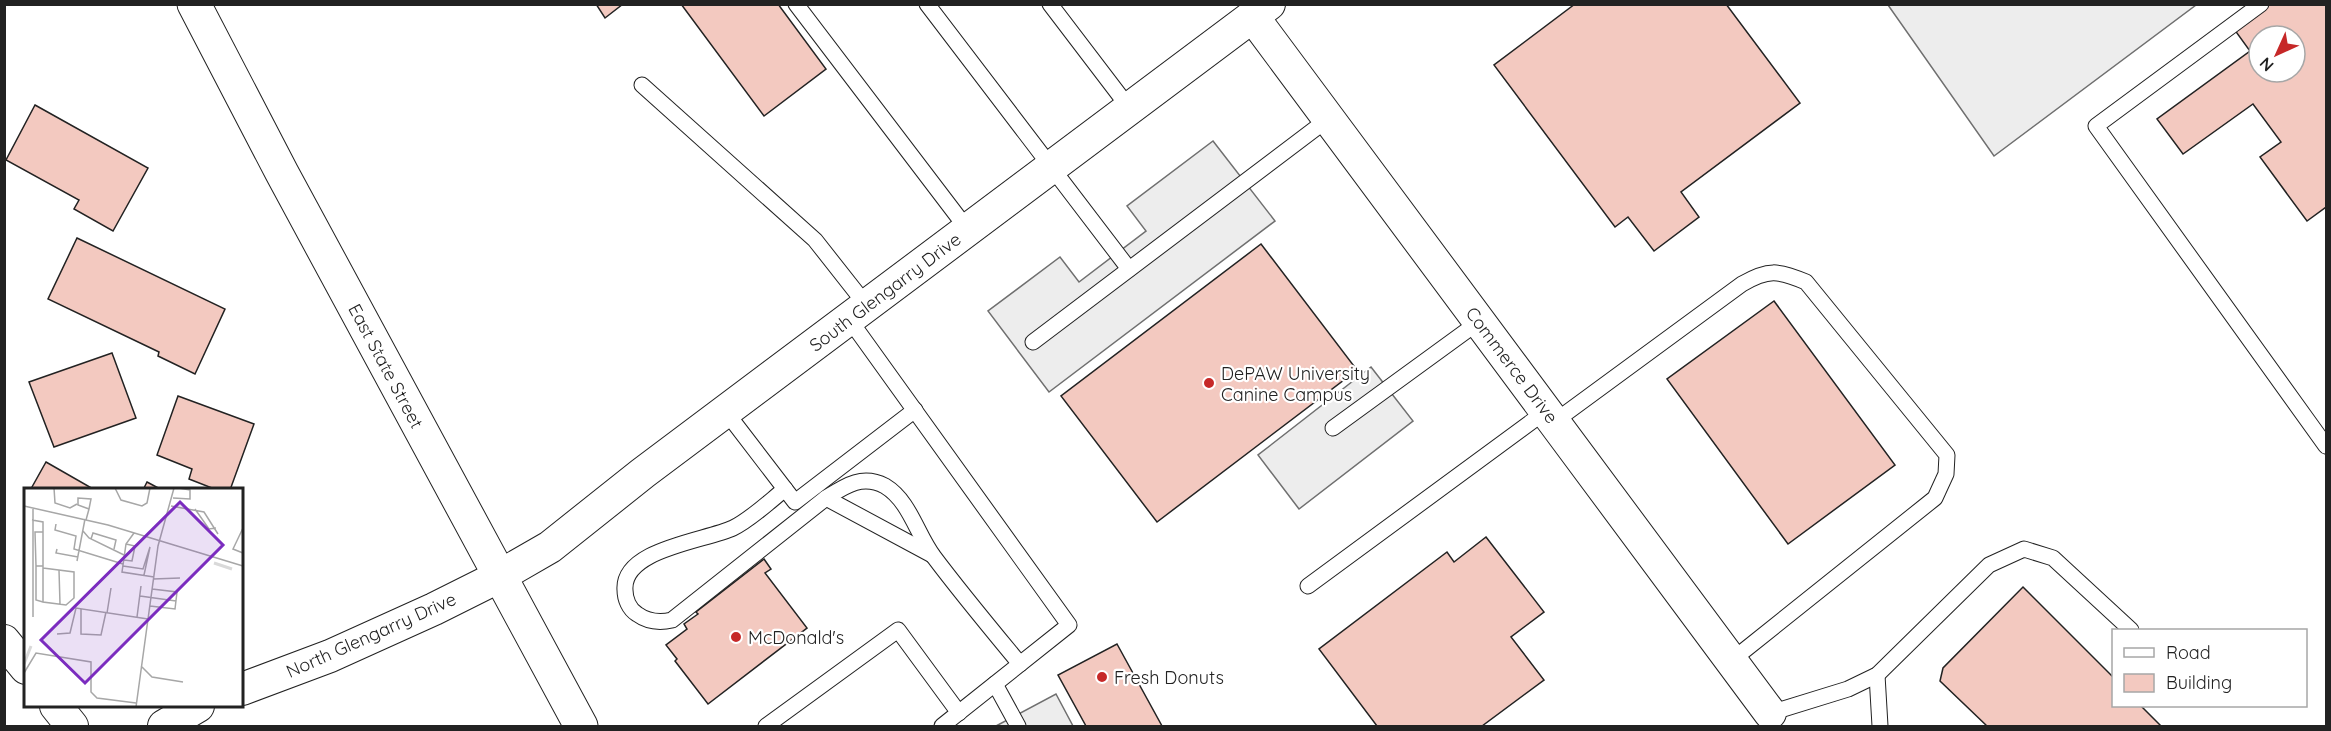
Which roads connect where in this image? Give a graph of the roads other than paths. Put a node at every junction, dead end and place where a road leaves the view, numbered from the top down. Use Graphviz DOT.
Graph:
graph roads {
  1 [pos="194,4"];
  2 [pos="796,4"];
  3 [pos="927,4"];
  4 [pos="1050,4"];
  5 [pos="2261,4"];
  6 [pos="1261,11"];
  7 [pos="642,85"];
  8 [pos="1130,109"];
  9 [pos="1328,119"];
  10 [pos="1052,167"];
  11 [pos="968,230"];
  12 [pos="1129,269"];
  13 [pos="858,313"];
  14 [pos="1479,321"];
  15 [pos="1033,342"];
  16 [pos="915,410"];
  17 [pos="726,412"];
  18 [pos="1550,416"];
  19 [pos="1334,428"];
  20 [pos="2326,446"];
  21 [pos="785,489"];
  22 [pos="826,498"];
  23 [pos="932,555"];
  24 [pos="498,577"];
  25 [pos="1308,586"];
  26 [pos="2130,629"];
  27 [pos="4,641"];
  28 [pos="1731,661"];
  29 [pos="1020,664"];
  30 [pos="24,666"];
  31 [pos="1877,675"];
  32 [pos="995,684"];
  33 [pos="243,688"];
  34 [pos="58,707"];
  35 [pos="195,707"];
  36 [pos="958,713"];
  37 [pos="1770,713"];
  38 [pos="72,726"];
  39 [pos="164,726"];
  40 [pos="580,726"];
  41 [pos="766,726"];
  42 [pos="942,726"];
  43 [pos="1018,726"];
  44 [pos="1880,726"];
  1 -- 24 [label="main road, East State Street"];
  2 -- 11 [label="lane"];
  3 -- 10 [label="lane"];
  4 -- 8 [label="lane"];
  5 -- 20 [label="lane"];
  6 -- 8 [label="street, South Glengarry Drive"];
  6 -- 9 [label="street, Commerce Drive"];
  7 -- 13 [label="lane"];
  8 -- 10 [label="street, South Glengarry Drive"];
  9 -- 12 [label="lane"];
  9 -- 14 [label="street, Commerce Drive"];
  10 -- 11 [label="street, South Glengarry Drive"];
  10 -- 12 [label="lane"];
  11 -- 13 [label="street, South Glengarry Drive"];
  12 -- 15 [label="lane"];
  13 -- 16 [label="lane"];
  13 -- 17 [label="street, South Glengarry Drive"];
  14 -- 18 [label="street, Commerce Drive"];
  14 -- 19 [label="lane"];
  16 -- 21 [label="lane"];
  16 -- 29 [label="lane"];
  17 -- 21 [label="lane"];
  17 -- 24 [label="street, South Glengarry Drive"];
  18 -- 25 [label="lane"];
  18 -- 28 [label="street, Commerce Drive"];
  18 -- 28 [label="lane"];
  21 -- 22 [label="lane"];
  22 -- 23 [label="lane"];
  22 -- 23 [label="lane"];
  23 -- 29 [label="lane"];
  24 -- 33 [label="street, North Glengarry Drive"];
  24 -- 40 [label="main road, East State Street"];
  26 -- 31 [label="lane"];
  27 -- 30 [label="street"];
  28 -- 37 [label="street, Commerce Drive"];
  29 -- 32 [label="lane"];
  31 -- 37 [label="lane"];
  31 -- 44 [label="lane"];
  32 -- 36 [label="lane"];
  32 -- 43 [label="lane"];
  34 -- 38 [label="street"];
  35 -- 39 [label="street"];
  36 -- 41 [label="lane"];
  36 -- 42 [label="lane"];
}
